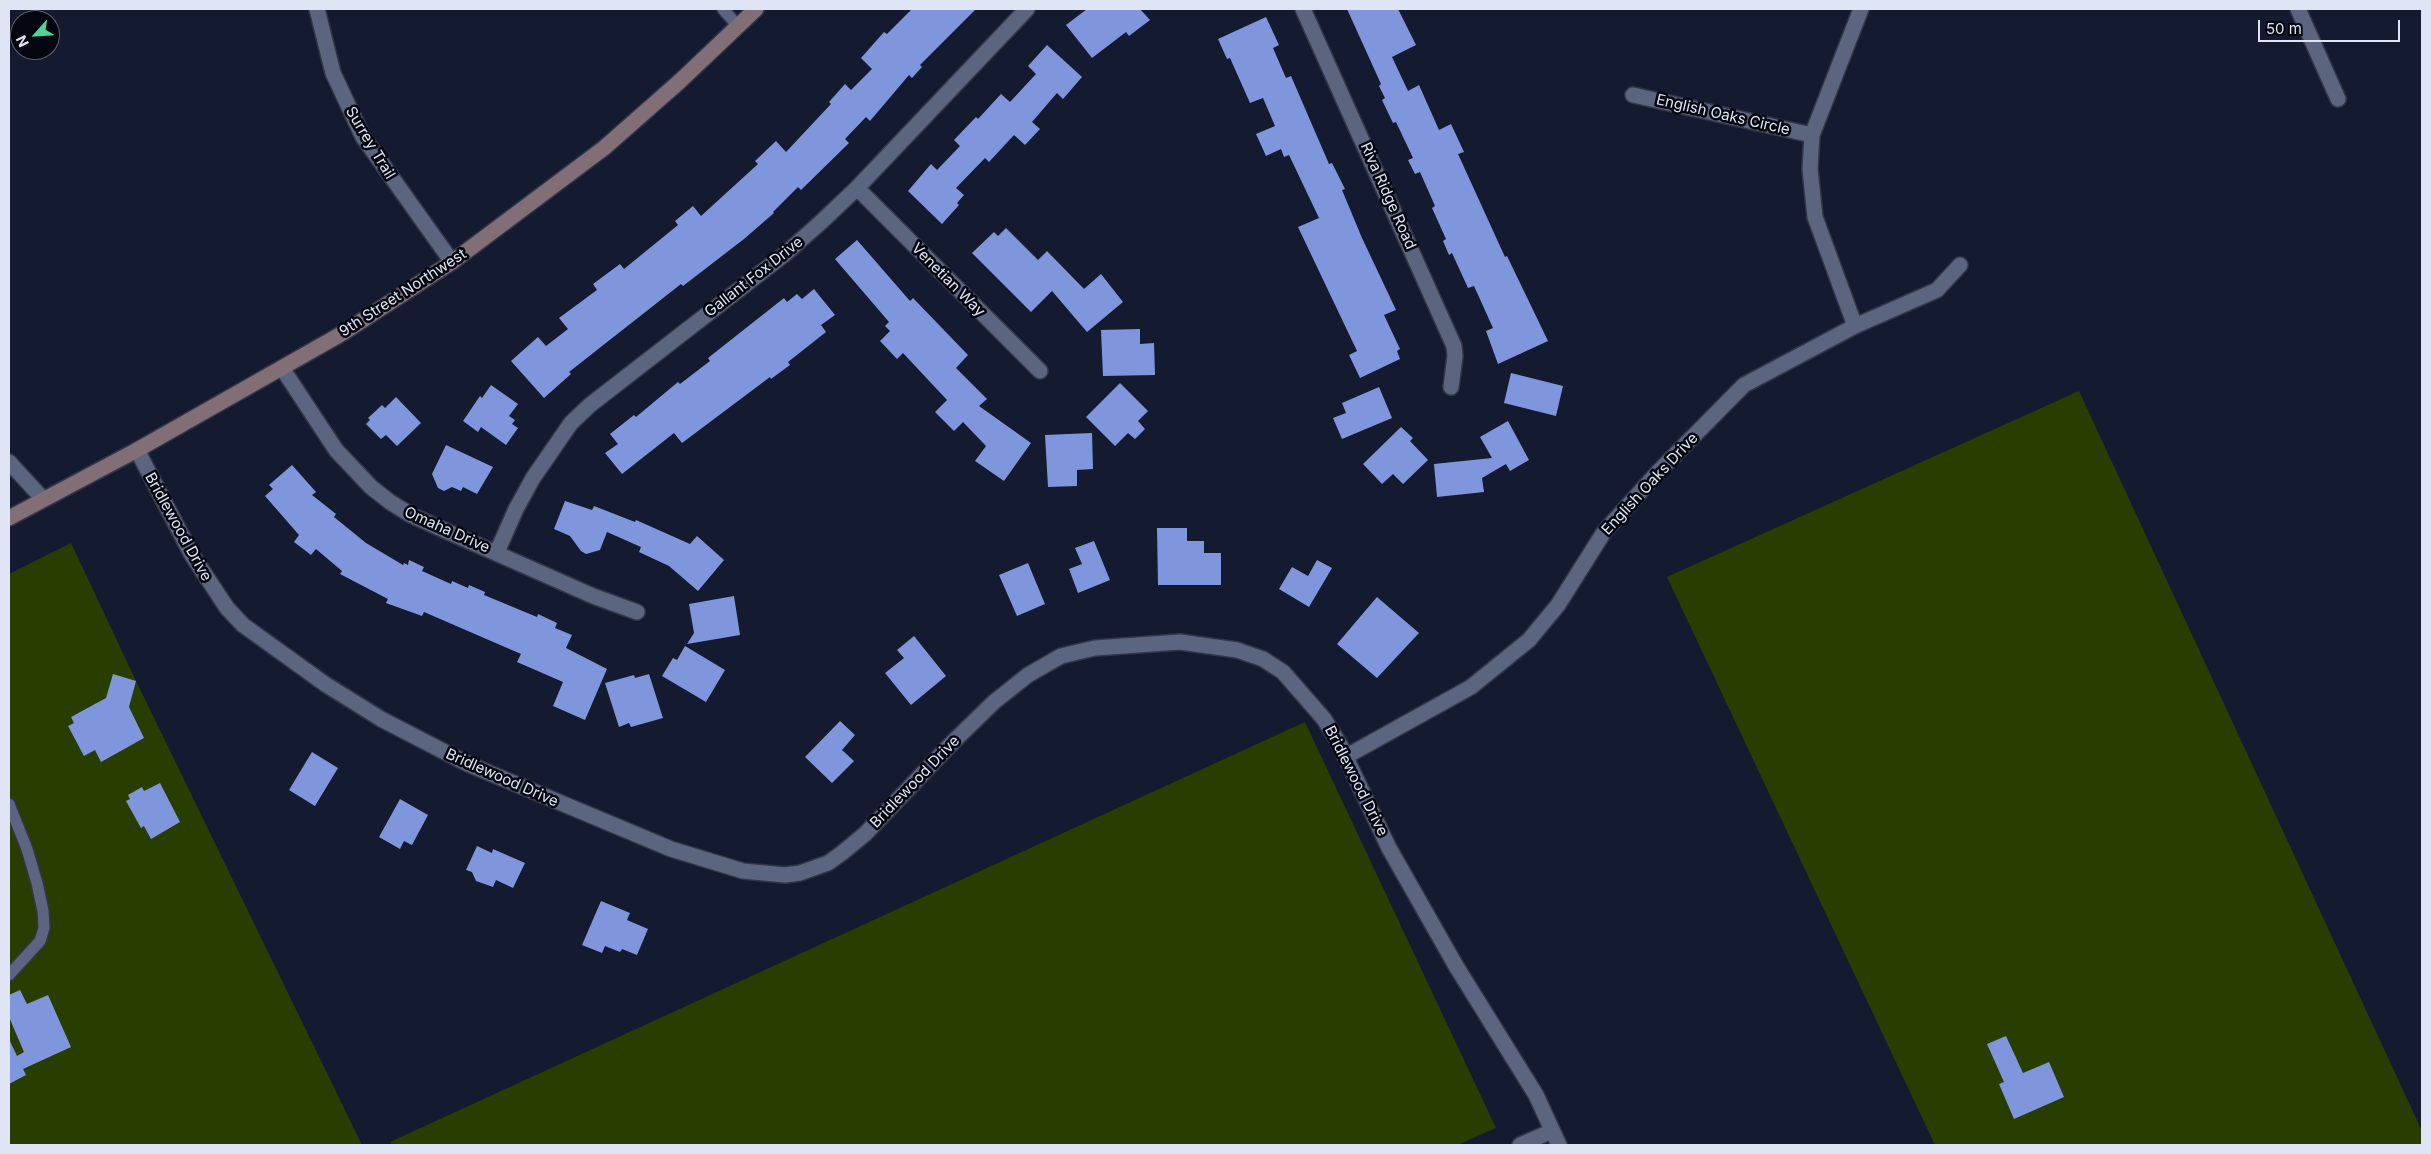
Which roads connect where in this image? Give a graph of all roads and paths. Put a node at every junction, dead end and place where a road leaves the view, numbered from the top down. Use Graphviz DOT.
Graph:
graph roads {
  1 [pos="317,9"];
  2 [pos="723,9"];
  3 [pos="756,9"];
  4 [pos="1027,9"];
  5 [pos="1303,9"];
  6 [pos="1861,9"];
  7 [pos="2298,9"];
  8 [pos="738,26"];
  9 [pos="1634,95"];
  10 [pos="2338,99"];
  11 [pos="1812,135"];
  12 [pos="857,188"];
  13 [pos="452,262"];
  14 [pos="1960,265"];
  15 [pos="1855,326"];
  16 [pos="282,368"];
  17 [pos="1040,371"];
  18 [pos="1451,387"];
  19 [pos="137,450"];
  20 [pos="9,462"];
  21 [pos="43,499"];
  22 [pos="9,518"];
  23 [pos="497,552"];
  24 [pos="637,612"];
  25 [pos="1345,758"];
  26 [pos="9,804"];
  27 [pos="9,975"];
  28 [pos="1552,1131"];
  29 [pos="1520,1145"];
  30 [pos="1559,1145"];
  1 -- 13 [label="street, Surrey Trail"];
  2 -- 8 [label="lane"];
  3 -- 8 [label="street, 9th Street Northwest"];
  4 -- 12 [label="street, Gallant Fox Drive"];
  5 -- 18 [label="street, Riva Ridge Road"];
  6 -- 11 [label="street"];
  7 -- 10 [label="street"];
  8 -- 13 [label="street, 9th Street Northwest"];
  9 -- 11 [label="street, English Oaks Circle"];
  11 -- 15 [label="street"];
  12 -- 17 [label="street, Venetian Way"];
  12 -- 23 [label="street, Gallant Fox Drive"];
  13 -- 16 [label="street, 9th Street Northwest"];
  14 -- 15 [label="street, English Oaks Drive"];
  15 -- 25 [label="street, English Oaks Drive"];
  16 -- 19 [label="street, 9th Street Northwest"];
  16 -- 23 [label="street, Omaha Drive"];
  19 -- 21 [label="street, 9th Street Northwest"];
  19 -- 25 [label="street, Bridlewood Drive"];
  20 -- 21 [label="street"];
  21 -- 22 [label="street, 9th Street Northwest"];
  23 -- 24 [label="street, Omaha Drive"];
  25 -- 28 [label="street, Bridlewood Drive"];
  26 -- 27 [label="lane"];
  28 -- 29 [label="street"];
  28 -- 30 [label="street, Bridlewood Drive"];
}
